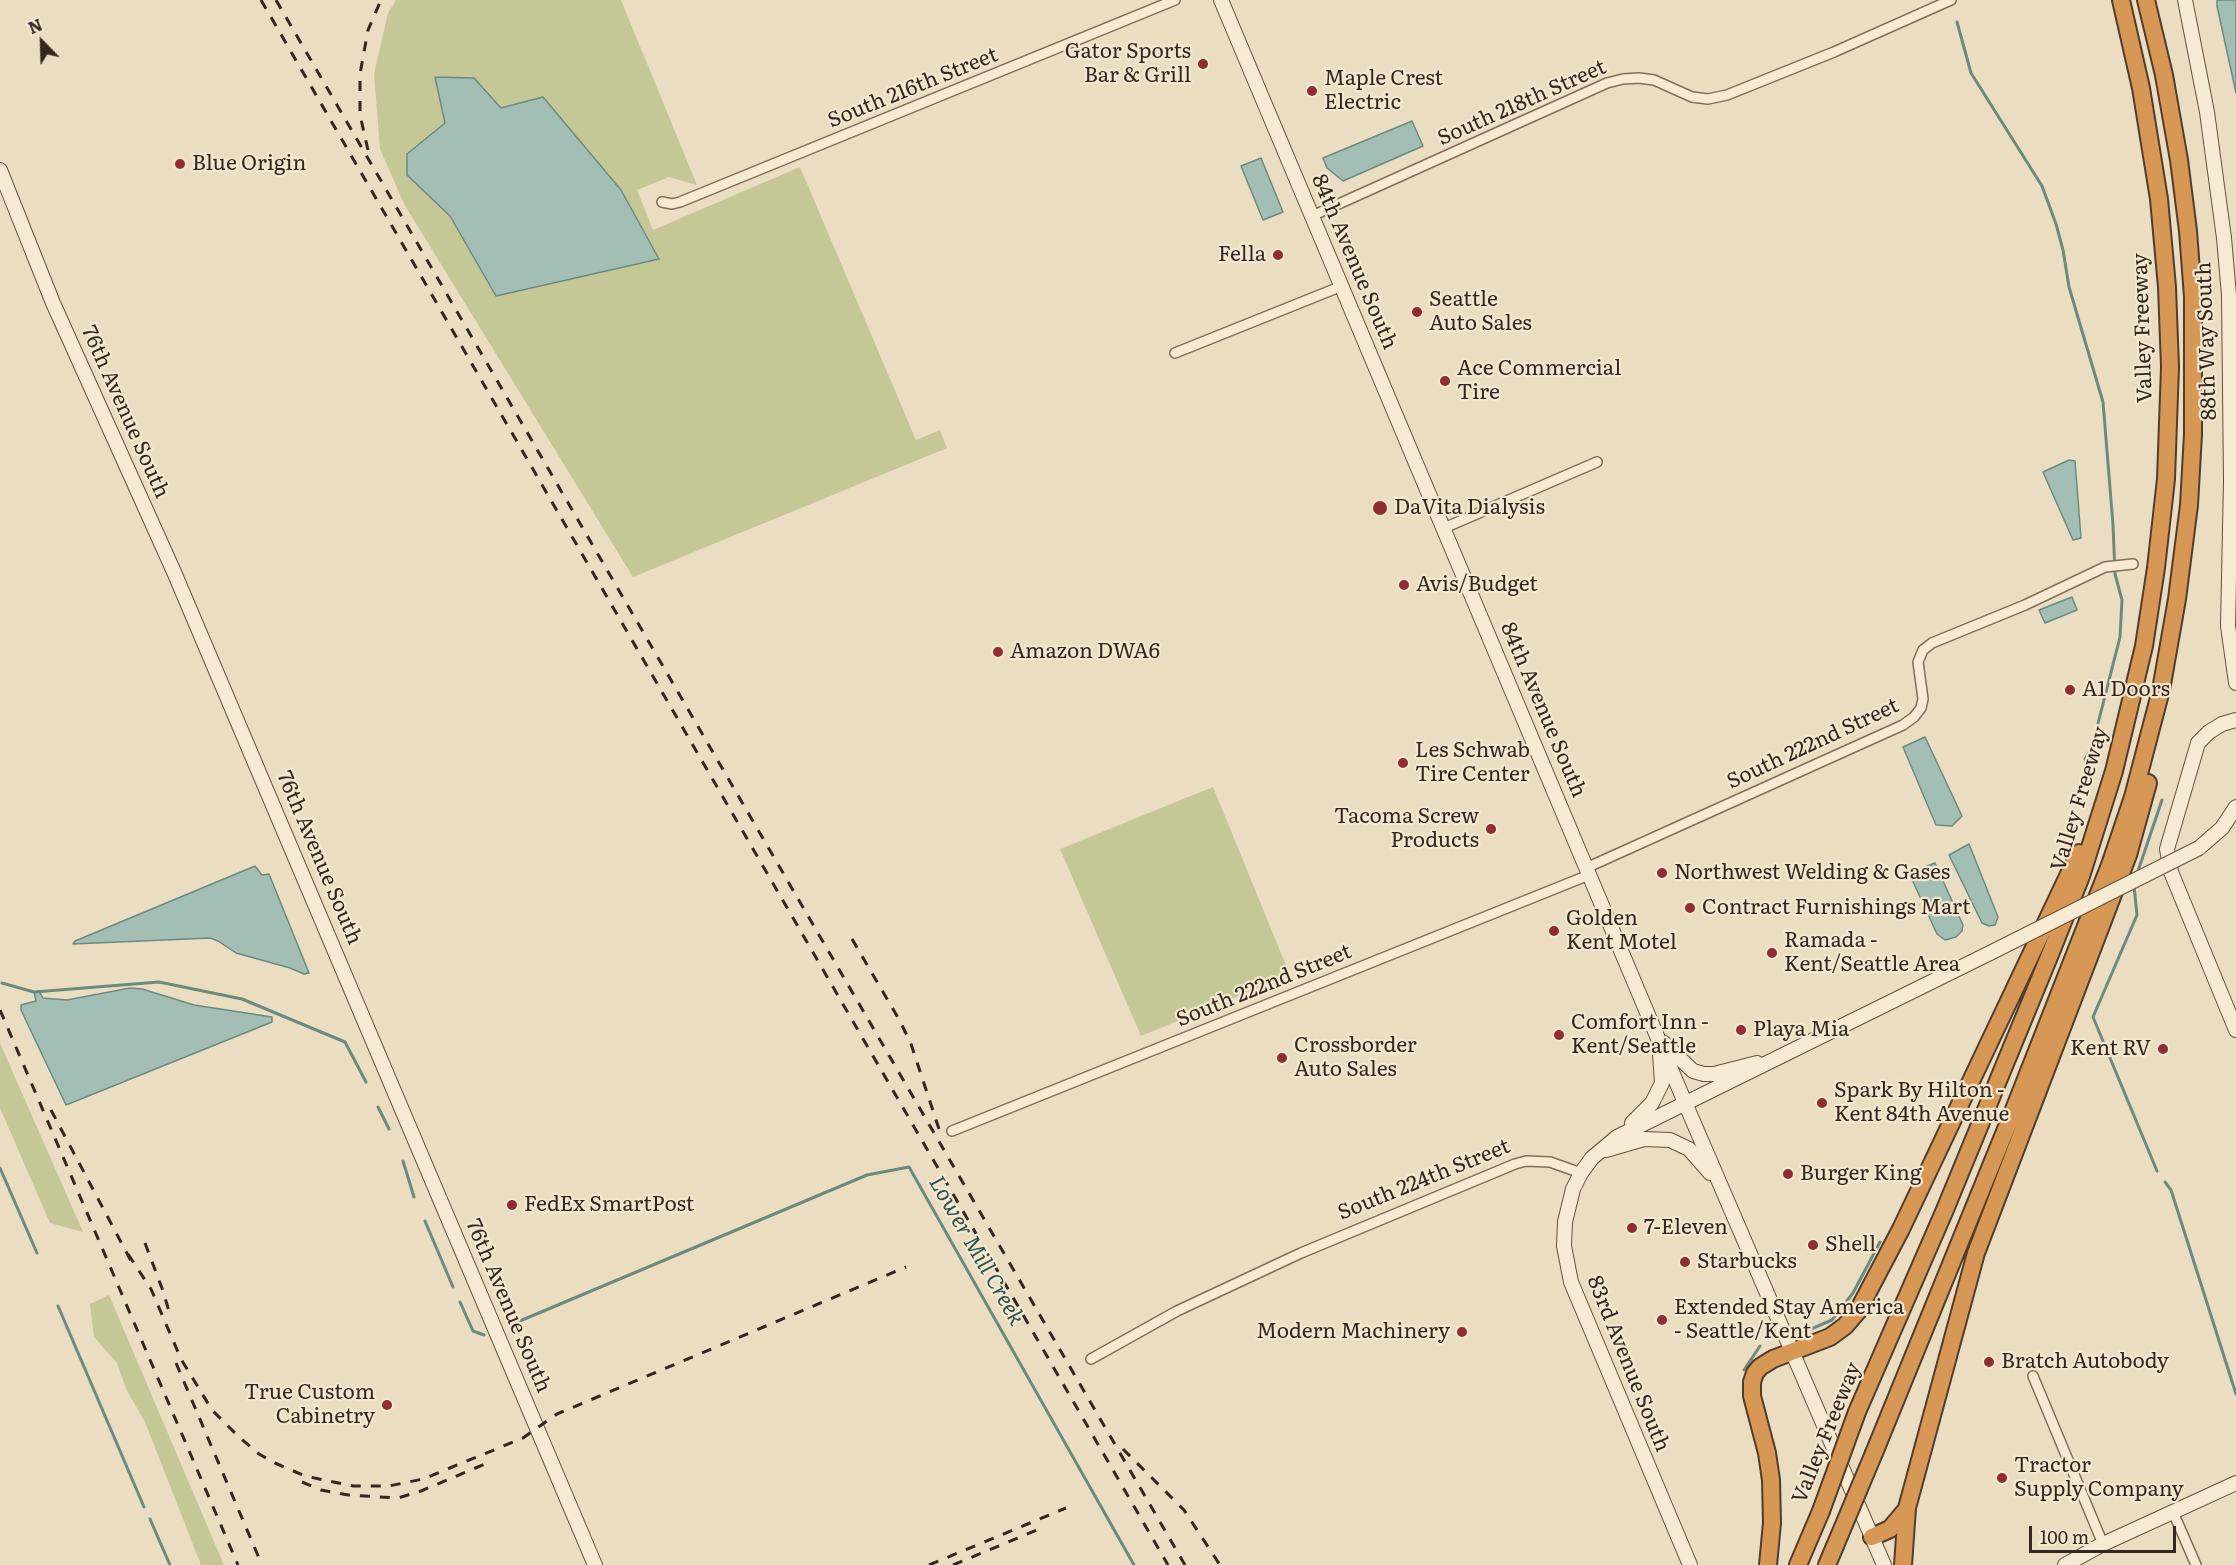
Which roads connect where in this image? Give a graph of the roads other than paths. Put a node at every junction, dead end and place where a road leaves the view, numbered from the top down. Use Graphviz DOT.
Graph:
graph roads {
  1 [pos="1175,0"];
  2 [pos="1221,0"];
  3 [pos="1951,0"];
  4 [pos="2121,0"];
  5 [pos="2146,0"];
  6 [pos="2184,0"];
  7 [pos="0,170"];
  8 [pos="663,202"];
  9 [pos="1312,216"];
  10 [pos="1342,286"];
  11 [pos="1174,353"];
  12 [pos="1596,462"];
  13 [pos="1444,528"];
  14 [pos="2133,564"];
  15 [pos="2236,683"];
  16 [pos="2161,690"];
  17 [pos="2236,720"];
  18 [pos="2107,793"];
  19 [pos="2236,807"];
  20 [pos="1588,871"];
  21 [pos="2236,1030"];
  22 [pos="1658,1037"];
  23 [pos="1785,1055"];
  24 [pos="1686,1104"];
  25 [pos="952,1131"];
  26 [pos="1617,1137"];
  27 [pos="1597,1153"];
  28 [pos="1581,1173"];
  29 [pos="1723,1189"];
  30 [pos="1793,1353"];
  31 [pos="1091,1359"];
  32 [pos="2033,1376"];
  33 [pos="2236,1483"];
  34 [pos="1907,1508"];
  35 [pos="2173,1512"];
  36 [pos="1872,1537"];
  37 [pos="2103,1544"];
  38 [pos="595,1565"];
  39 [pos="1690,1565"];
  40 [pos="1768,1565"];
  41 [pos="1798,1565"];
  42 [pos="1827,1565"];
  43 [pos="1884,1565"];
  44 [pos="1903,1565"];
  45 [pos="2065,1565"];
  46 [pos="2196,1565"];
  1 -- 8 [label="street, South 216th Street"];
  2 -- 9 [label="street, 84th Avenue South"];
  3 -- 9 [label="street, South 218th Street"];
  4 -- 18 [label="highway, Valley Freeway"];
  5 -- 16 [label="highway"];
  6 -- 15 [label="street, 88th Way South"];
  7 -- 38 [label="street, 76th Avenue South"];
  9 -- 10 [label="street, 84th Avenue South"];
  10 -- 11 [label="street"];
  10 -- 13 [label="street, 84th Avenue South"];
  12 -- 13 [label="street"];
  13 -- 20 [label="street, 84th Avenue South"];
  14 -- 20 [label="street, South 222nd Street"];
  16 -- 34 [label="highway"];
  16 -- 42 [label="highway, bridge"];
  17 -- 21 [label="street"];
  18 -- 30 [label="highway"];
  18 -- 41 [label="highway, Valley Freeway, bridge"];
  19 -- 23 [label="street, bridge"];
  20 -- 22 [label="street, 84th Avenue South"];
  20 -- 25 [label="street, South 222nd Street"];
  22 -- 23 [label="street"];
  22 -- 24 [label="street, 84th Avenue South"];
  22 -- 26 [label="street"];
  23 -- 24 [label="street"];
  24 -- 26 [label="street"];
  24 -- 29 [label="street, 84th Avenue South"];
  26 -- 27 [label="street"];
  27 -- 28 [label="street"];
  27 -- 29 [label="street"];
  28 -- 31 [label="street, South 224th Street"];
  28 -- 39 [label="street, 83rd Avenue South"];
  29 -- 30 [label="street, 84th Avenue South"];
  30 -- 36 [label="street, 84th Avenue South"];
  30 -- 40 [label="highway"];
  32 -- 37 [label="street"];
  33 -- 35 [label="street"];
  34 -- 36 [label="highway"];
  34 -- 44 [label="highway"];
  35 -- 37 [label="street"];
  35 -- 46 [label="street"];
  36 -- 43 [label="street, 84th Avenue South"];
  37 -- 45 [label="street"];
}
